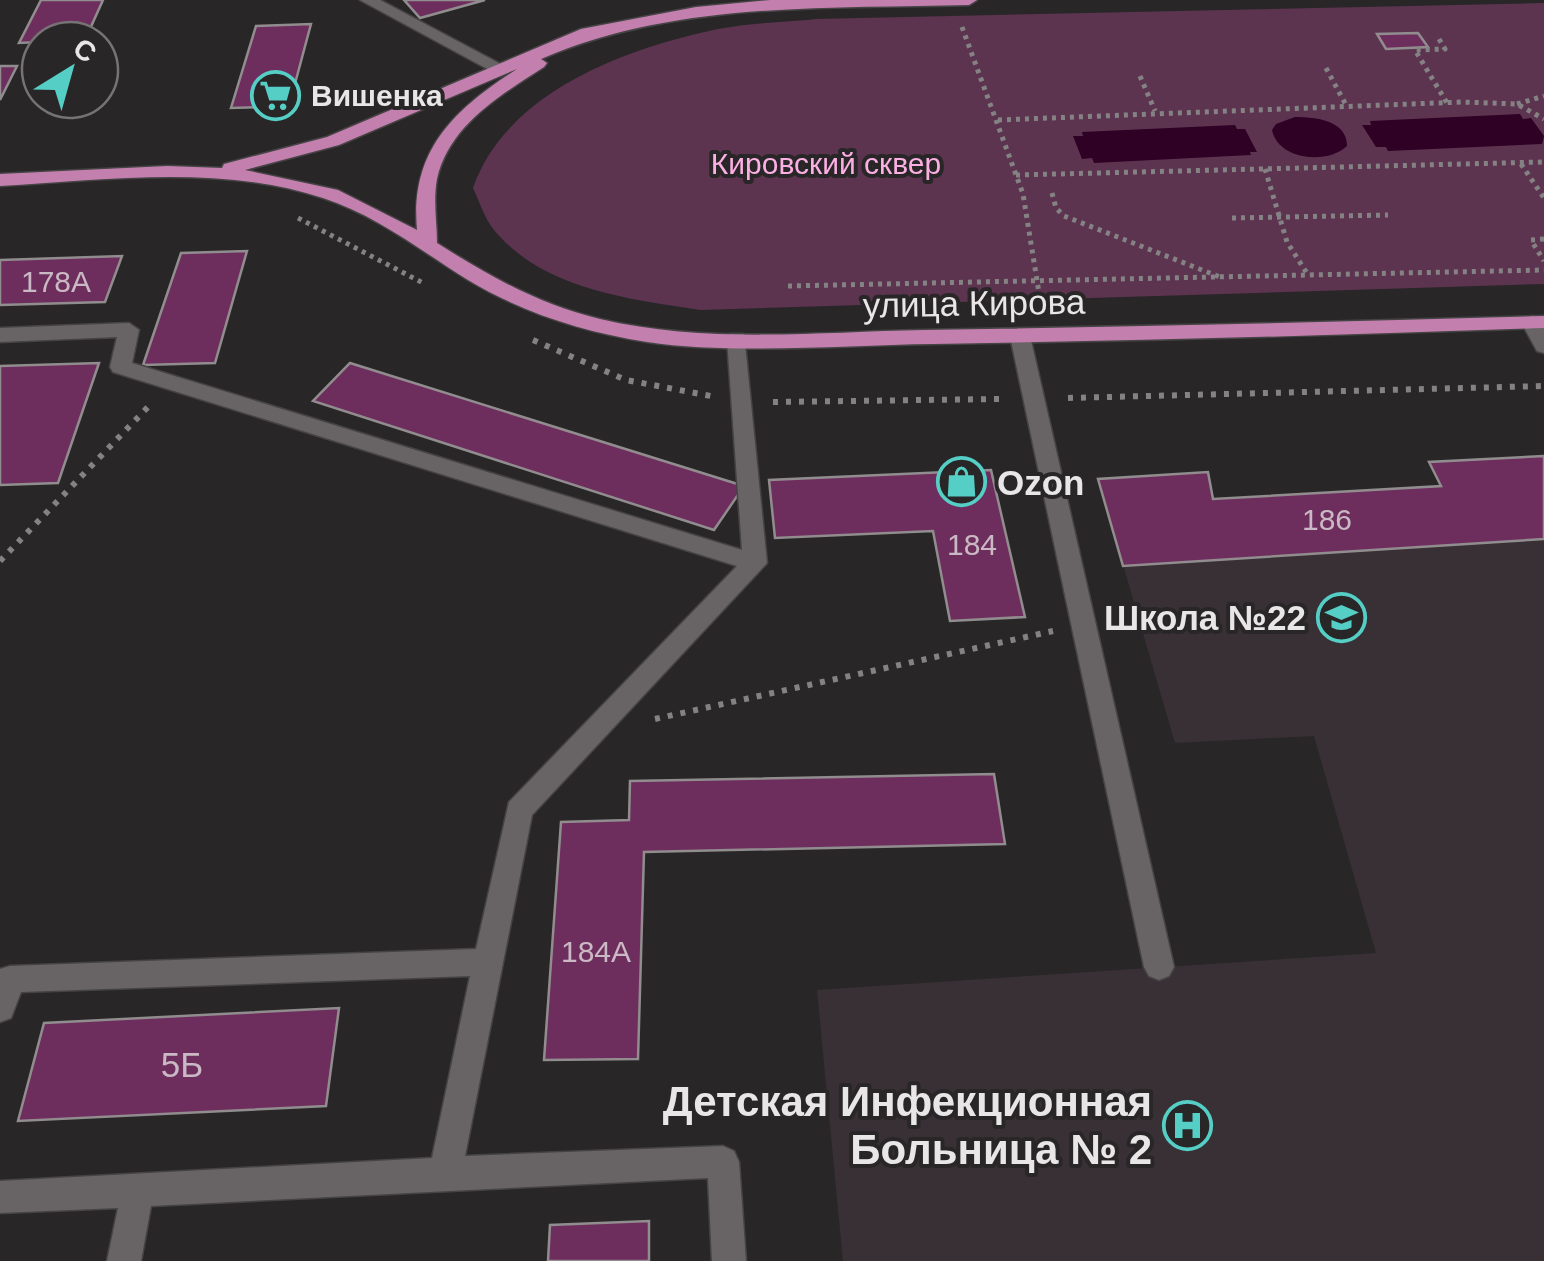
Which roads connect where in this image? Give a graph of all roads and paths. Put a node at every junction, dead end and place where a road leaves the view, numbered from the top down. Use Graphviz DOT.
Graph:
graph roads {
  1 [pos="368,0"];
  2 [pos="969,0"];
  3 [pos="896,1"];
  4 [pos="958,16"];
  5 [pos="587,33"];
  6 [pos="1439,40"];
  7 [pos="499,68"];
  8 [pos="1326,68"];
  9 [pos="1140,76"];
  10 [pos="1544,96"];
  11 [pos="1448,102"];
  12 [pos="1517,104"];
  13 [pos="1346,105"];
  14 [pos="1156,111"];
  15 [pos="1544,119"];
  16 [pos="998,120"];
  17 [pos="1544,162"];
  18 [pos="1520,164"];
  19 [pos="1265,169"];
  20 [pos="216,172"];
  21 [pos="1016,175"];
  22 [pos="0,180"];
  23 [pos="1052,193"];
  24 [pos="1544,198"];
  25 [pos="1388,215"];
  26 [pos="1232,218"];
  27 [pos="1281,218"];
  28 [pos="1544,239"];
  29 [pos="428,242"];
  30 [pos="1544,261"];
  31 [pos="1544,270"];
  32 [pos="1309,276"];
  33 [pos="1224,278"];
  34 [pos="1035,281"];
  35 [pos="788,286"];
  36 [pos="1040,299"];
  37 [pos="1538,322"];
  38 [pos="0,335"];
  39 [pos="1020,336"];
  40 [pos="737,339"];
  41 [pos="1544,346"];
  42 [pos="172,383"];
  43 [pos="0,562"];
  44 [pos="755,562"];
  45 [pos="1084,624"];
  46 [pos="594,732"];
  47 [pos="488,962"];
  48 [pos="1159,968"];
  49 [pos="0,1008"];
  50 [pos="444,1173"];
  51 [pos="138,1191"];
  52 [pos="0,1197"];
  53 [pos="124,1261"];
  54 [pos="728,1261"];
  1 -- 7 [label="lane"];
  2 -- 3 [label="main road, улица Кирова"];
  3 -- 5 [label="main road, улица Кирова"];
  4 -- 16 [label="path"];
  5 -- 7 [label="main road, улица Кирова"];
  5 -- 29 [label="main road, улица Кирова"];
  6 -- 11 [label="path"];
  7 -- 20 [label="main road, улица Кирова"];
  8 -- 13 [label="path"];
  9 -- 14 [label="path"];
  10 -- 12 [label="path"];
  11 -- 12 [label="path"];
  11 -- 13 [label="path"];
  12 -- 15 [label="path"];
  13 -- 14 [label="path"];
  14 -- 16 [label="path"];
  16 -- 21 [label="path"];
  17 -- 18 [label="path"];
  18 -- 19 [label="path"];
  18 -- 24 [label="path"];
  19 -- 21 [label="path"];
  19 -- 27 [label="path"];
  20 -- 22 [label="main road, улица Кирова"];
  20 -- 29 [label="main road, улица Кирова"];
  21 -- 34 [label="path"];
  23 -- 33 [label="path"];
  25 -- 27 [label="path"];
  26 -- 27 [label="path"];
  27 -- 32 [label="path"];
  28 -- 30 [label="path"];
  29 -- 40 [label="main road, улица Кирова"];
  31 -- 32 [label="path"];
  32 -- 33 [label="path"];
  33 -- 34 [label="path"];
  34 -- 35 [label="path"];
  34 -- 36 [label="path"];
  37 -- 39 [label="main road, улица Кирова"];
  37 -- 41 [label="lane"];
  38 -- 42 [label="lane"];
  39 -- 40 [label="main road, улица Кирова"];
  39 -- 45 [label="lane"];
  40 -- 44 [label="lane"];
  42 -- 43 [label="path"];
  42 -- 44 [label="lane"];
  44 -- 46 [label="lane"];
  45 -- 46 [label="path"];
  45 -- 48 [label="lane"];
  46 -- 47 [label="lane"];
  47 -- 49 [label="lane"];
  47 -- 50 [label="lane"];
  50 -- 51 [label="lane"];
  50 -- 54 [label="lane"];
  51 -- 52 [label="lane"];
  51 -- 53 [label="lane"];
}
